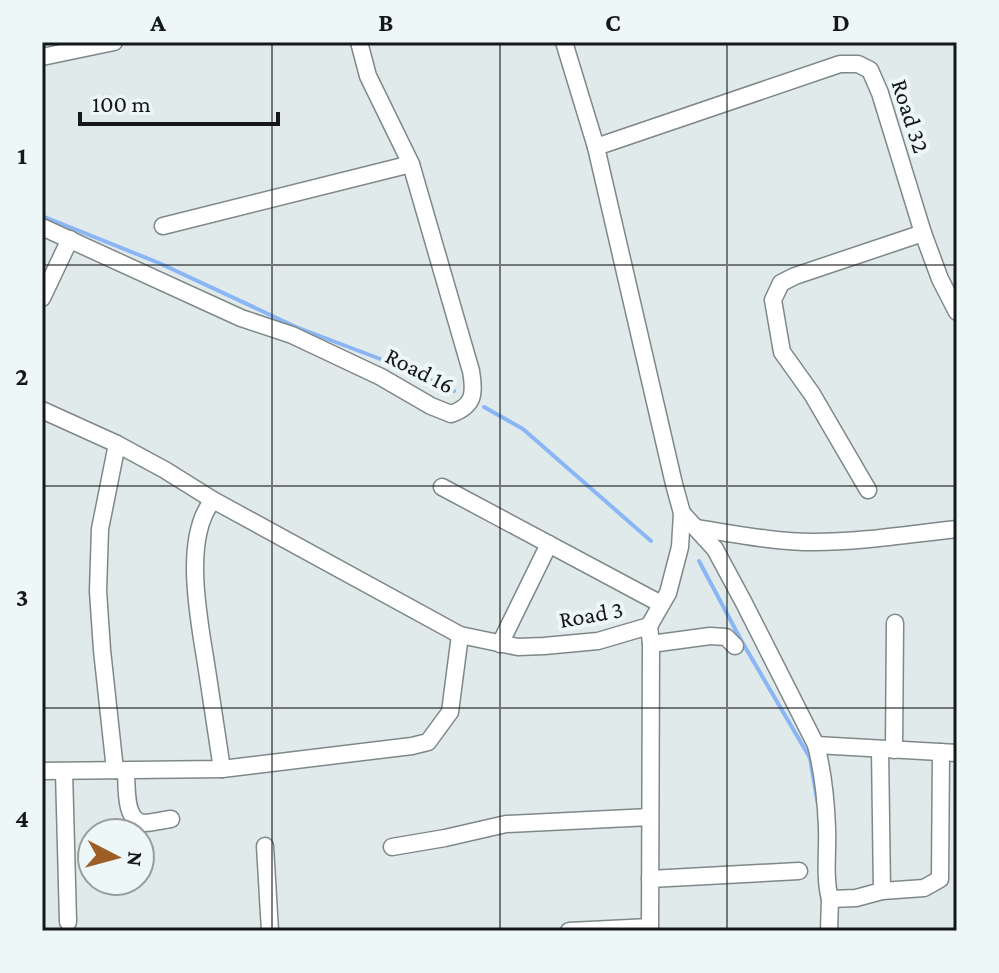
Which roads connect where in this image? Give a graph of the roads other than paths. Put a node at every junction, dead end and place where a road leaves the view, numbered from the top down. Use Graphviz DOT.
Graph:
graph roads {
  1 [pos="114,42"];
  2 [pos="359,42"];
  3 [pos="564,42"];
  4 [pos="42,57"];
  5 [pos="596,147"];
  6 [pos="411,164"];
  7 [pos="163,226"];
  8 [pos="42,227"];
  9 [pos="923,233"];
  10 [pos="70,239"];
  11 [pos="42,298"];
  12 [pos="957,312"];
  13 [pos="42,410"];
  14 [pos="117,444"];
  15 [pos="442,487"];
  16 [pos="868,490"];
  17 [pos="213,500"];
  18 [pos="682,513"];
  19 [pos="696,528"];
  20 [pos="957,529"];
  21 [pos="549,544"];
  22 [pos="661,604"];
  23 [pos="895,623"];
  24 [pos="649,626"];
  25 [pos="460,635"];
  26 [pos="500,644"];
  27 [pos="651,644"];
  28 [pos="735,646"];
  29 [pos="816,745"];
  30 [pos="887,749"];
  31 [pos="949,753"];
  32 [pos="222,769"];
  33 [pos="42,771"];
  34 [pos="64,771"];
  35 [pos="120,771"];
  36 [pos="650,817"];
  37 [pos="171,819"];
  38 [pos="265,846"];
  39 [pos="392,847"];
  40 [pos="799,871"];
  41 [pos="650,879"];
  42 [pos="882,891"];
  43 [pos="830,899"];
  44 [pos="68,922"];
  45 [pos="650,929"];
  46 [pos="270,931"];
  47 [pos="569,931"];
  48 [pos="829,931"];
  1 -- 4 [label="street"];
  2 -- 6 [label="street, Road 16"];
  3 -- 5 [label="street, Road 3"];
  5 -- 9 [label="street, Road 32"];
  5 -- 18 [label="street, Road 3"];
  6 -- 7 [label="street"];
  6 -- 10 [label="street, Road 16"];
  8 -- 10 [label="street, Road 16"];
  9 -- 12 [label="street, Road 32"];
  9 -- 16 [label="street"];
  10 -- 11 [label="street"];
  13 -- 14 [label="street, Road 3"];
  14 -- 17 [label="street, Road 3"];
  14 -- 35 [label="street"];
  15 -- 21 [label="street"];
  17 -- 25 [label="street, Road 3"];
  17 -- 32 [label="street"];
  18 -- 19 [label="street"];
  18 -- 22 [label="street, Road 3"];
  19 -- 20 [label="street"];
  19 -- 29 [label="street"];
  21 -- 22 [label="street"];
  21 -- 26 [label="street"];
  22 -- 24 [label="street, Road 3"];
  23 -- 30 [label="street"];
  24 -- 26 [label="street, Road 3"];
  24 -- 27 [label="street"];
  25 -- 26 [label="street, Road 3"];
  25 -- 32 [label="street"];
  27 -- 28 [label="street"];
  27 -- 36 [label="street"];
  29 -- 30 [label="street"];
  29 -- 43 [label="street"];
  30 -- 31 [label="street"];
  30 -- 42 [label="street"];
  31 -- 42 [label="street"];
  32 -- 35 [label="street"];
  33 -- 34 [label="street"];
  34 -- 35 [label="street"];
  34 -- 44 [label="street"];
  35 -- 37 [label="street"];
  36 -- 39 [label="street"];
  36 -- 41 [label="street"];
  38 -- 46 [label="street"];
  40 -- 41 [label="street"];
  41 -- 45 [label="street"];
  42 -- 43 [label="street"];
  43 -- 48 [label="street"];
  45 -- 47 [label="street"];
}
